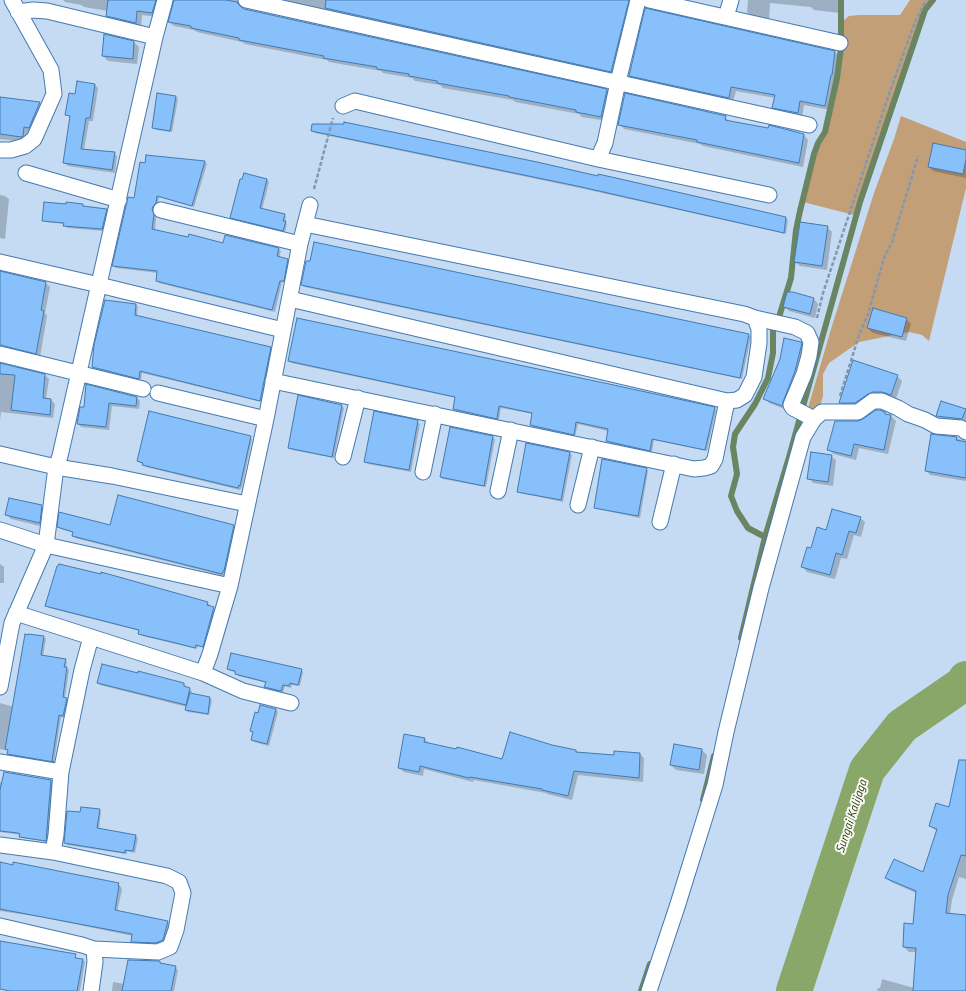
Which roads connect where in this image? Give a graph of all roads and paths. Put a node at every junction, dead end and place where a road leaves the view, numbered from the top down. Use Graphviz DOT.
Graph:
graph roads {
  1 [pos="165,0"];
  2 [pos="246,0"];
  3 [pos="638,0"];
  4 [pos="649,0"];
  5 [pos="731,0"];
  6 [pos="926,0"];
  7 [pos="15,6"];
  8 [pos="726,17"];
  9 [pos="155,37"];
  10 [pos="840,43"];
  11 [pos="618,82"];
  12 [pos="343,106"];
  13 [pos="809,125"];
  14 [pos="0,150"];
  15 [pos="918,156"];
  16 [pos="598,159"];
  17 [pos="26,173"];
  18 [pos="769,195"];
  19 [pos="119,200"];
  20 [pos="310,205"];
  21 [pos="161,210"];
  22 [pos="305,224"];
  23 [pos="300,244"];
  24 [pos="0,262"];
  25 [pos="99,285"];
  26 [pos="290,299"];
  27 [pos="755,318"];
  28 [pos="283,330"];
  29 [pos="810,340"];
  30 [pos="0,354"];
  31 [pos="80,373"];
  32 [pos="273,381"];
  33 [pos="143,389"];
  34 [pos="158,393"];
  35 [pos="358,398"];
  36 [pos="727,400"];
  37 [pos="835,411"];
  38 [pos="435,414"];
  39 [pos="813,418"];
  40 [pos="266,419"];
  41 [pos="511,430"];
  42 [pos="966,432"];
  43 [pos="592,447"];
  44 [pos="0,454"];
  45 [pos="343,457"];
  46 [pos="674,464"];
  47 [pos="56,467"];
  48 [pos="423,472"];
  49 [pos="498,491"];
  50 [pos="247,504"];
  51 [pos="578,505"];
  52 [pos="660,522"];
  53 [pos="0,530"];
  54 [pos="46,545"];
  55 [pos="230,586"];
  56 [pos="16,613"];
  57 [pos="91,637"];
  58 [pos="202,673"];
  59 [pos="0,687"];
  60 [pos="291,703"];
  61 [pos="0,762"];
  62 [pos="61,772"];
  63 [pos="0,845"];
  64 [pos="53,852"];
  65 [pos="0,926"];
  66 [pos="94,949"];
  67 [pos="91,991"];
  68 [pos="649,991"];
  1 -- 9 [label="street"];
  2 -- 11 [label="street"];
  3 -- 11 [label="street"];
  4 -- 8 [label="street"];
  5 -- 8 [label="street"];
  6 -- 29 [label="path"];
  7 -- 9 [label="street"];
  7 -- 14 [label="street"];
  8 -- 10 [label="street"];
  9 -- 19 [label="street"];
  11 -- 13 [label="street"];
  11 -- 16 [label="street"];
  12 -- 16 [label="street"];
  12 -- 20 [label="path"];
  15 -- 37 [label="path"];
  16 -- 18 [label="street"];
  17 -- 19 [label="street"];
  19 -- 25 [label="street"];
  20 -- 22 [label="street"];
  21 -- 23 [label="street"];
  22 -- 23 [label="street"];
  22 -- 27 [label="street"];
  23 -- 26 [label="street"];
  24 -- 25 [label="street"];
  25 -- 28 [label="street"];
  25 -- 31 [label="street"];
  26 -- 28 [label="street"];
  26 -- 36 [label="street"];
  27 -- 29 [label="street"];
  27 -- 36 [label="street"];
  28 -- 32 [label="street"];
  29 -- 39 [label="street"];
  30 -- 31 [label="street"];
  31 -- 33 [label="street"];
  31 -- 47 [label="street"];
  32 -- 35 [label="street"];
  32 -- 40 [label="street"];
  34 -- 40 [label="street"];
  35 -- 38 [label="street"];
  35 -- 45 [label="street"];
  36 -- 46 [label="street"];
  37 -- 39 [label="street"];
  37 -- 42 [label="street"];
  38 -- 41 [label="street"];
  38 -- 48 [label="street"];
  39 -- 68 [label="street"];
  40 -- 50 [label="street"];
  41 -- 43 [label="street"];
  41 -- 49 [label="street"];
  43 -- 46 [label="street"];
  43 -- 51 [label="street"];
  44 -- 47 [label="street"];
  46 -- 52 [label="street"];
  47 -- 50 [label="street"];
  47 -- 54 [label="street"];
  50 -- 55 [label="street"];
  53 -- 54 [label="street"];
  54 -- 55 [label="street"];
  54 -- 56 [label="street"];
  55 -- 58 [label="street"];
  56 -- 57 [label="street"];
  56 -- 59 [label="street"];
  57 -- 58 [label="street"];
  57 -- 62 [label="street"];
  58 -- 60 [label="street"];
  61 -- 62 [label="street"];
  62 -- 64 [label="street"];
  63 -- 64 [label="street"];
  64 -- 66 [label="street"];
  65 -- 66 [label="street"];
  66 -- 67 [label="street"];
}
